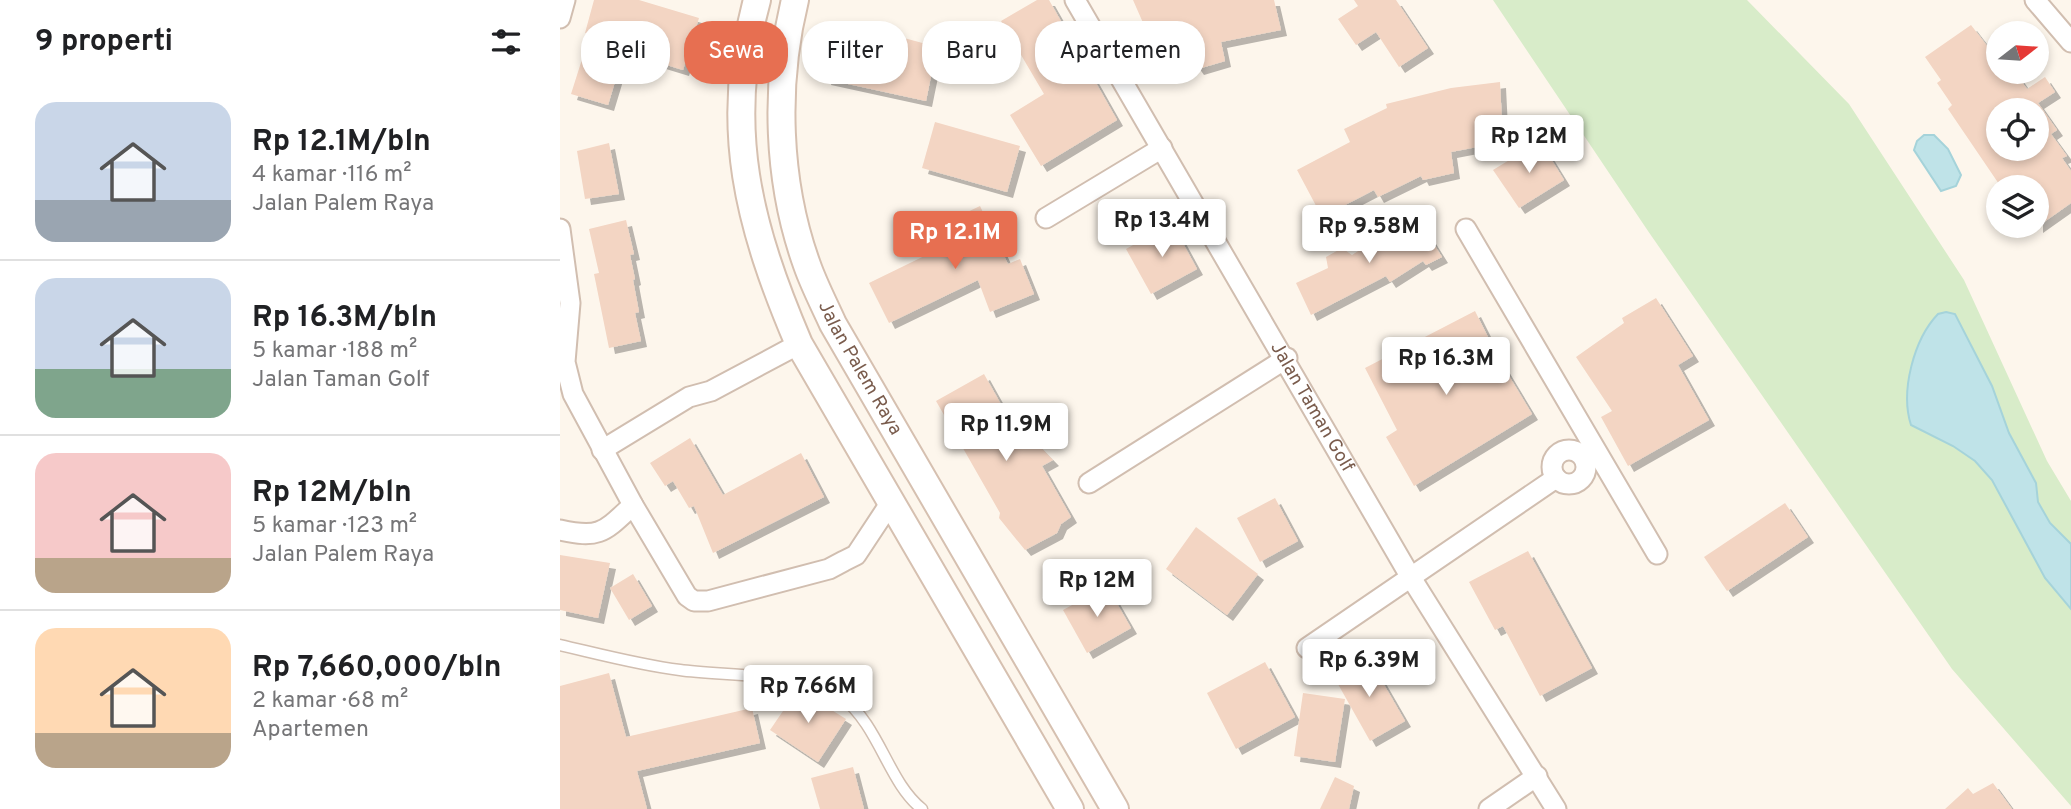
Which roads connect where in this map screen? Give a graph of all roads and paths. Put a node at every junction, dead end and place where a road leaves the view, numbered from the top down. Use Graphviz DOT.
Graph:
graph roads {
  1 [pos="565,0"];
  2 [pos="757,0"];
  3 [pos="795,0"];
  4 [pos="1075,0"];
  5 [pos="2035,0"];
  6 [pos="560,18"];
  7 [pos="2071,42"];
  8 [pos="1162,148"];
  9 [pos="1046,218"];
  10 [pos="560,229"];
  11 [pos="1466,229"];
  12 [pos="797,338"];
  13 [pos="1287,358"];
  14 [pos="562,361"];
  15 [pos="603,450"];
  16 [pos="1589,454"];
  17 [pos="1089,484"];
  18 [pos="891,502"];
  19 [pos="632,505"];
  20 [pos="560,530"];
  21 [pos="1657,554"];
  22 [pos="1410,576"];
  23 [pos="560,645"];
  24 [pos="1307,648"];
  25 [pos="1537,776"];
  26 [pos="922,809"];
  27 [pos="1070,809"];
  28 [pos="1115,809"];
  29 [pos="1489,809"];
  30 [pos="1556,809"];
  1 -- 6 [label="street"];
  2 -- 12 [label="street, Jalan Palem Raya"];
  3 -- 28 [label="street, Jalan Palem Raya"];
  4 -- 8 [label="street, Jalan Taman Golf"];
  5 -- 7 [label="street"];
  8 -- 9 [label="street"];
  8 -- 13 [label="street, Jalan Taman Golf"];
  10 -- 14 [label="street"];
  11 -- 16 [label="street"];
  12 -- 15 [label="street"];
  12 -- 18 [label="street, Jalan Palem Raya"];
  13 -- 17 [label="street"];
  13 -- 22 [label="street, Jalan Taman Golf"];
  14 -- 15 [label="street"];
  15 -- 19 [label="street"];
  16 -- 21 [label="street"];
  16 -- 22 [label="street"];
  18 -- 19 [label="street"];
  18 -- 27 [label="street, Jalan Palem Raya"];
  19 -- 20 [label="street"];
  22 -- 24 [label="street"];
  22 -- 25 [label="street, Jalan Taman Golf"];
  23 -- 26 [label="lane"];
  25 -- 29 [label="street"];
  25 -- 30 [label="street, Jalan Taman Golf"];
}
